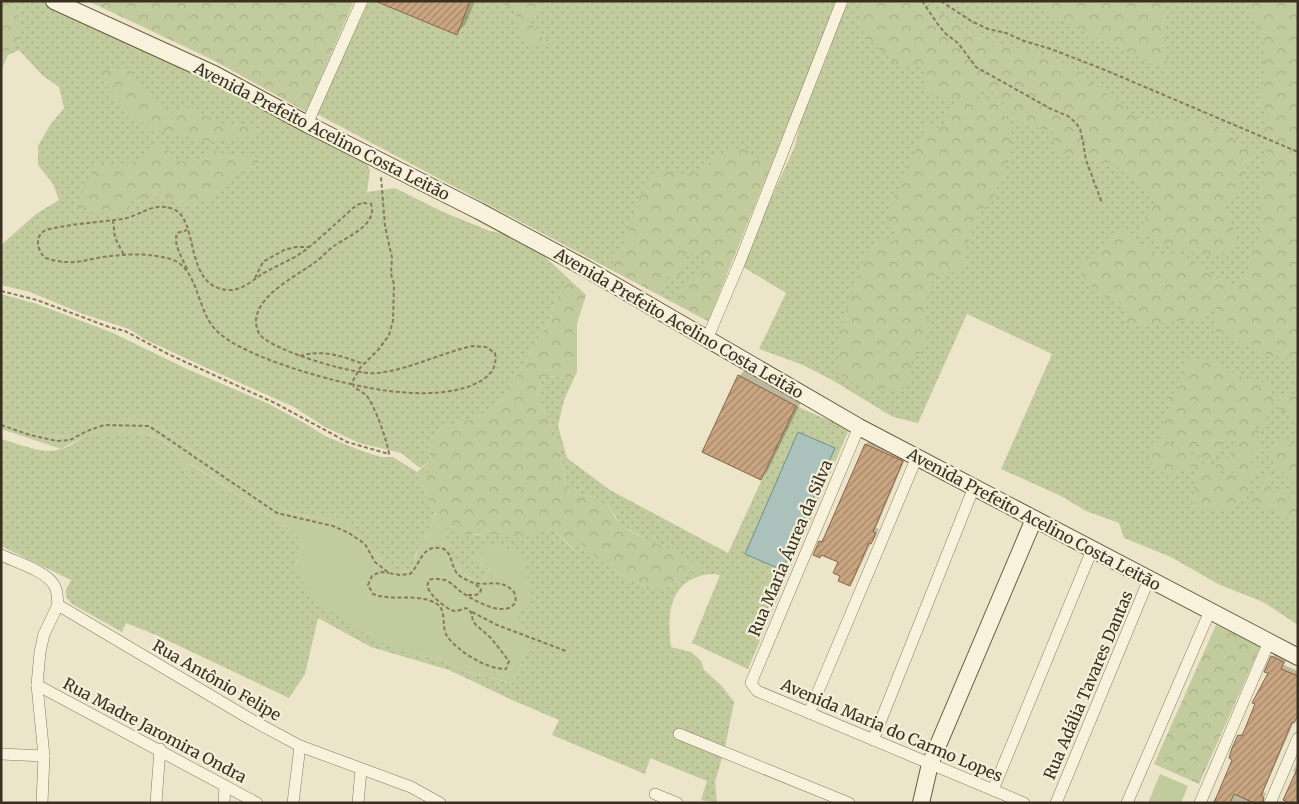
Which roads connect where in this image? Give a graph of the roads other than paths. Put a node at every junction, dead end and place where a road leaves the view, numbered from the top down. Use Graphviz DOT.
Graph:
graph roads {
  1 [pos="54,1"];
  2 [pos="362,1"];
  3 [pos="842,1"];
  4 [pos="307,124"];
  5 [pos="707,339"];
  6 [pos="859,427"];
  7 [pos="917,457"];
  8 [pos="974,488"];
  9 [pos="1034,519"];
  10 [pos="1092,550"];
  11 [pos="1,555"];
  12 [pos="1149,579"];
  13 [pos="58,605"];
  14 [pos="1210,611"];
  15 [pos="1269,642"];
  16 [pos="1298,657"];
  17 [pos="751,683"];
  18 [pos="37,685"];
  19 [pos="810,713"];
  20 [pos="679,734"];
  21 [pos="1298,738"];
  22 [pos="873,740"];
  23 [pos="300,746"];
  24 [pos="160,749"];
  25 [pos="1,754"];
  26 [pos="44,756"];
  27 [pos="930,764"];
  28 [pos="361,770"];
  29 [pos="225,786"];
  30 [pos="993,790"];
  31 [pos="655,794"];
  32 [pos="438,802"];
  33 [pos="42,803"];
  34 [pos="156,803"];
  35 [pos="224,803"];
  36 [pos="257,803"];
  37 [pos="293,803"];
  38 [pos="358,803"];
  39 [pos="677,803"];
  40 [pos="849,803"];
  41 [pos="921,803"];
  42 [pos="1024,803"];
  43 [pos="1056,803"];
  44 [pos="1127,803"];
  45 [pos="1200,803"];
  46 [pos="1270,803"];
  1 -- 4 [label="street, Avenida Prefeito Acelino Costa Leitão"];
  2 -- 4 [label="street"];
  3 -- 5 [label="street"];
  4 -- 5 [label="street, Avenida Prefeito Acelino Costa Leitão"];
  5 -- 6 [label="street, Avenida Prefeito Acelino Costa Leitão"];
  6 -- 7 [label="street, Avenida Prefeito Acelino Costa Leitão"];
  6 -- 17 [label="street, Rua Maria Áurea da Silva"];
  7 -- 8 [label="street, Avenida Prefeito Acelino Costa Leitão"];
  7 -- 19 [label="street"];
  8 -- 9 [label="street, Avenida Prefeito Acelino Costa Leitão"];
  8 -- 22 [label="street"];
  9 -- 10 [label="street, Avenida Prefeito Acelino Costa Leitão"];
  9 -- 27 [label="street"];
  10 -- 12 [label="street, Avenida Prefeito Acelino Costa Leitão"];
  10 -- 30 [label="street"];
  11 -- 13 [label="street"];
  12 -- 14 [label="street, Avenida Prefeito Acelino Costa Leitão"];
  12 -- 43 [label="street, Rua Adália Tavares Dantas"];
  13 -- 18 [label="street"];
  13 -- 23 [label="street, Rua Antônio Felipe"];
  14 -- 15 [label="street, Avenida Prefeito Acelino Costa Leitão"];
  14 -- 44 [label="street"];
  15 -- 16 [label="street, Avenida Prefeito Acelino Costa Leitão"];
  15 -- 45 [label="street"];
  17 -- 19 [label="street, Avenida Maria do Carmo Lopes"];
  18 -- 24 [label="street, Rua Madre Jaromira Ondra"];
  18 -- 26 [label="street"];
  19 -- 22 [label="street, Avenida Maria do Carmo Lopes"];
  20 -- 40 [label="street"];
  21 -- 46 [label="street"];
  22 -- 27 [label="street, Avenida Maria do Carmo Lopes"];
  23 -- 28 [label="street, Rua Antônio Felipe"];
  23 -- 37 [label="street"];
  24 -- 29 [label="street, Rua Madre Jaromira Ondra"];
  24 -- 34 [label="street"];
  25 -- 26 [label="street"];
  26 -- 33 [label="street"];
  27 -- 30 [label="street, Avenida Maria do Carmo Lopes"];
  27 -- 41 [label="street"];
  28 -- 32 [label="street, Rua Antônio Felipe"];
  28 -- 38 [label="street"];
  29 -- 35 [label="street"];
  29 -- 36 [label="street, Rua Madre Jaromira Ondra"];
  30 -- 42 [label="street, Avenida Maria do Carmo Lopes"];
  31 -- 39 [label="street"];
}
